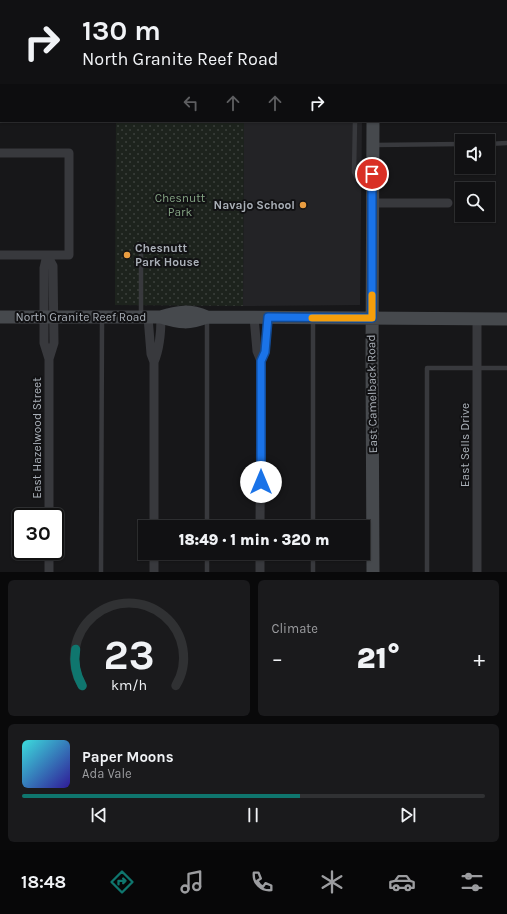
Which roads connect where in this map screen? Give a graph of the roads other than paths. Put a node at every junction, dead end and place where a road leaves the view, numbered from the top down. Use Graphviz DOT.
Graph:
graph roads {
  1 [pos="355,122"];
  2 [pos="373,122"];
  3 [pos="455,144"];
  4 [pos="495,144"];
  5 [pos="507,144"];
  6 [pos="373,145"];
  7 [pos="0,153"];
  8 [pos="372,188"];
  9 [pos="448,202"];
  10 [pos="372,203"];
  11 [pos="141,248"];
  12 [pos="0,255"];
  13 [pos="47,255"];
  14 [pos="0,316"];
  15 [pos="49,317"];
  16 [pos="102,317"];
  17 [pos="144,317"];
  18 [pos="161,317"];
  19 [pos="207,317"];
  20 [pos="268,317"];
  21 [pos="254,318"];
  22 [pos="313,318"];
  23 [pos="372,318"];
  24 [pos="477,318"];
  25 [pos="507,319"];
  26 [pos="261,361"];
  27 [pos="154,362"];
  28 [pos="477,368"];
  29 [pos="507,368"];
  30 [pos="49,508"];
  31 [pos="154,520"];
  32 [pos="207,520"];
  33 [pos="260,520"];
  34 [pos="313,520"];
  35 [pos="49,560"];
  36 [pos="154,560"];
  37 [pos="207,560"];
  38 [pos="260,560"];
  39 [pos="312,560"];
  40 [pos="49,572"];
  41 [pos="101,572"];
  42 [pos="154,572"];
  43 [pos="207,572"];
  44 [pos="260,572"];
  45 [pos="312,572"];
  46 [pos="373,572"];
  47 [pos="427,572"];
  48 [pos="477,572"];
  1 -- 8 [label="lane"];
  2 -- 6 [label="street, East Camelback Road"];
  3 -- 6 [label="lane"];
  4 -- 5 [label="lane"];
  6 -- 8 [label="street, East Camelback Road"];
  7 -- 13 [label="street"];
  8 -- 10 [label="street, East Camelback Road"];
  9 -- 10 [label="street"];
  10 -- 23 [label="street, East Camelback Road"];
  11 -- 17 [label="lane"];
  12 -- 13 [label="street"];
  13 -- 15 [label="street, East Hazelwood Street"];
  14 -- 15 [label="street, North Granite Reef Road"];
  15 -- 16 [label="street, North Granite Reef Road"];
  15 -- 30 [label="street, East Hazelwood Street"];
  16 -- 17 [label="street, North Granite Reef Road"];
  16 -- 41 [label="lane"];
  17 -- 18 [label="street, North Granite Reef Road"];
  17 -- 27 [label="street"];
  18 -- 19 [label="street, North Granite Reef Road"];
  18 -- 27 [label="street"];
  19 -- 21 [label="street, North Granite Reef Road"];
  19 -- 32 [label="lane"];
  20 -- 21 [label="street, North Granite Reef Road"];
  20 -- 22 [label="street, North Granite Reef Road"];
  20 -- 26 [label="street"];
  21 -- 26 [label="street"];
  22 -- 23 [label="street, North Granite Reef Road"];
  22 -- 34 [label="lane"];
  23 -- 24 [label="street, North Granite Reef Road"];
  23 -- 46 [label="street, East Camelback Road"];
  24 -- 25 [label="street, North Granite Reef Road"];
  24 -- 28 [label="street, East Sells Drive"];
  26 -- 33 [label="street"];
  27 -- 31 [label="street"];
  28 -- 29 [label="lane"];
  28 -- 47 [label="lane"];
  28 -- 48 [label="street, East Sells Drive"];
  35 -- 40 [label="street"];
  36 -- 42 [label="street"];
  37 -- 43 [label="lane"];
  38 -- 44 [label="street"];
  39 -- 45 [label="lane"];
}
